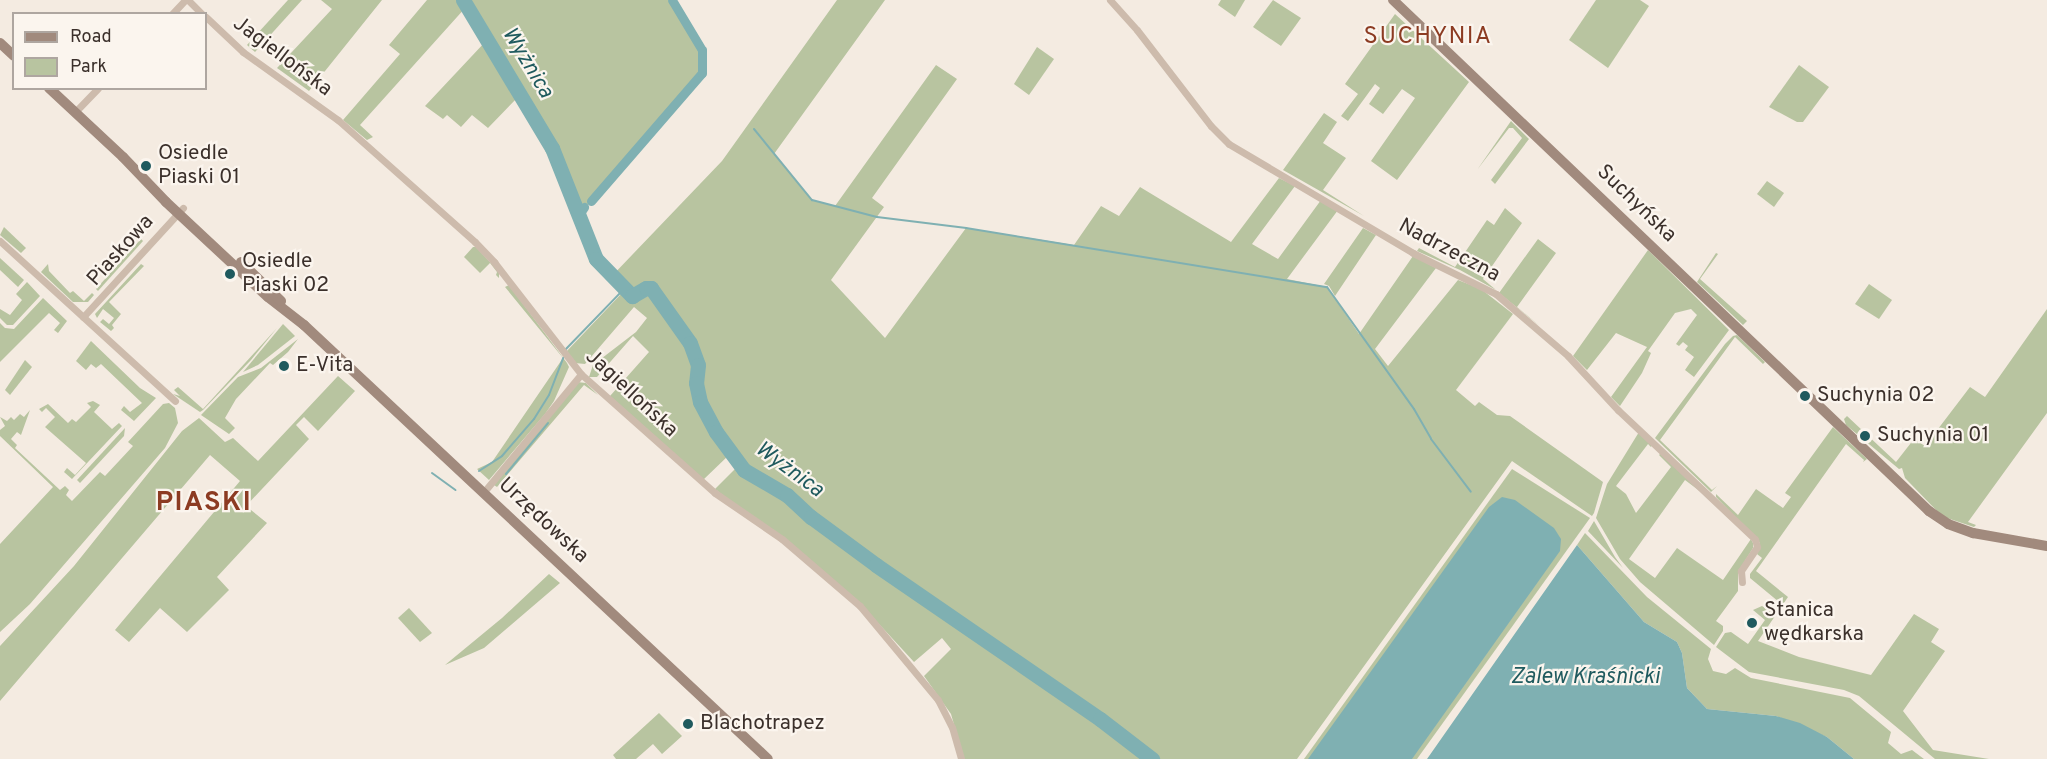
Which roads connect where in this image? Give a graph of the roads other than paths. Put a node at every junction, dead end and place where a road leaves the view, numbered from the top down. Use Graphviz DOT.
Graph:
graph roads {
  1 [pos="187,0"];
  2 [pos="1110,0"];
  3 [pos="1393,0"];
  4 [pos="174,12"];
  5 [pos="200,12"];
  6 [pos="207,18"];
  7 [pos="0,43"];
  8 [pos="12,54"];
  9 [pos="51,90"];
  10 [pos="96,90"];
  11 [pos="75,112"];
  12 [pos="181,211"];
  13 [pos="0,241"];
  14 [pos="82,315"];
  15 [pos="74,320"];
  16 [pos="580,374"];
  17 [pos="175,401"];
  18 [pos="483,493"];
  19 [pos="2047,546"];
  20 [pos="1742,582"];
  21 [pos="768,759"];
  22 [pos="961,759"];
  1 -- 4 [label="street"];
  1 -- 5 [label="street, Jagiellońska"];
  2 -- 20 [label="street, Nadrzeczna"];
  3 -- 19 [label="street, Suchyńska"];
  6 -- 16 [label="street, Jagiellońska"];
  7 -- 8 [label="street"];
  9 -- 11 [label="street, Urzędowska"];
  10 -- 11 [label="street"];
  11 -- 12 [label="street, Urzędowska"];
  12 -- 14 [label="street, Piaskowa"];
  12 -- 18 [label="street, Urzędowska"];
  13 -- 14 [label="street, Piaskowa"];
  14 -- 15 [label="street"];
  14 -- 17 [label="street, Piaskowa"];
  16 -- 18 [label="street"];
  16 -- 22 [label="street, Jagiellońska"];
  18 -- 21 [label="street, Urzędowska"];
}
